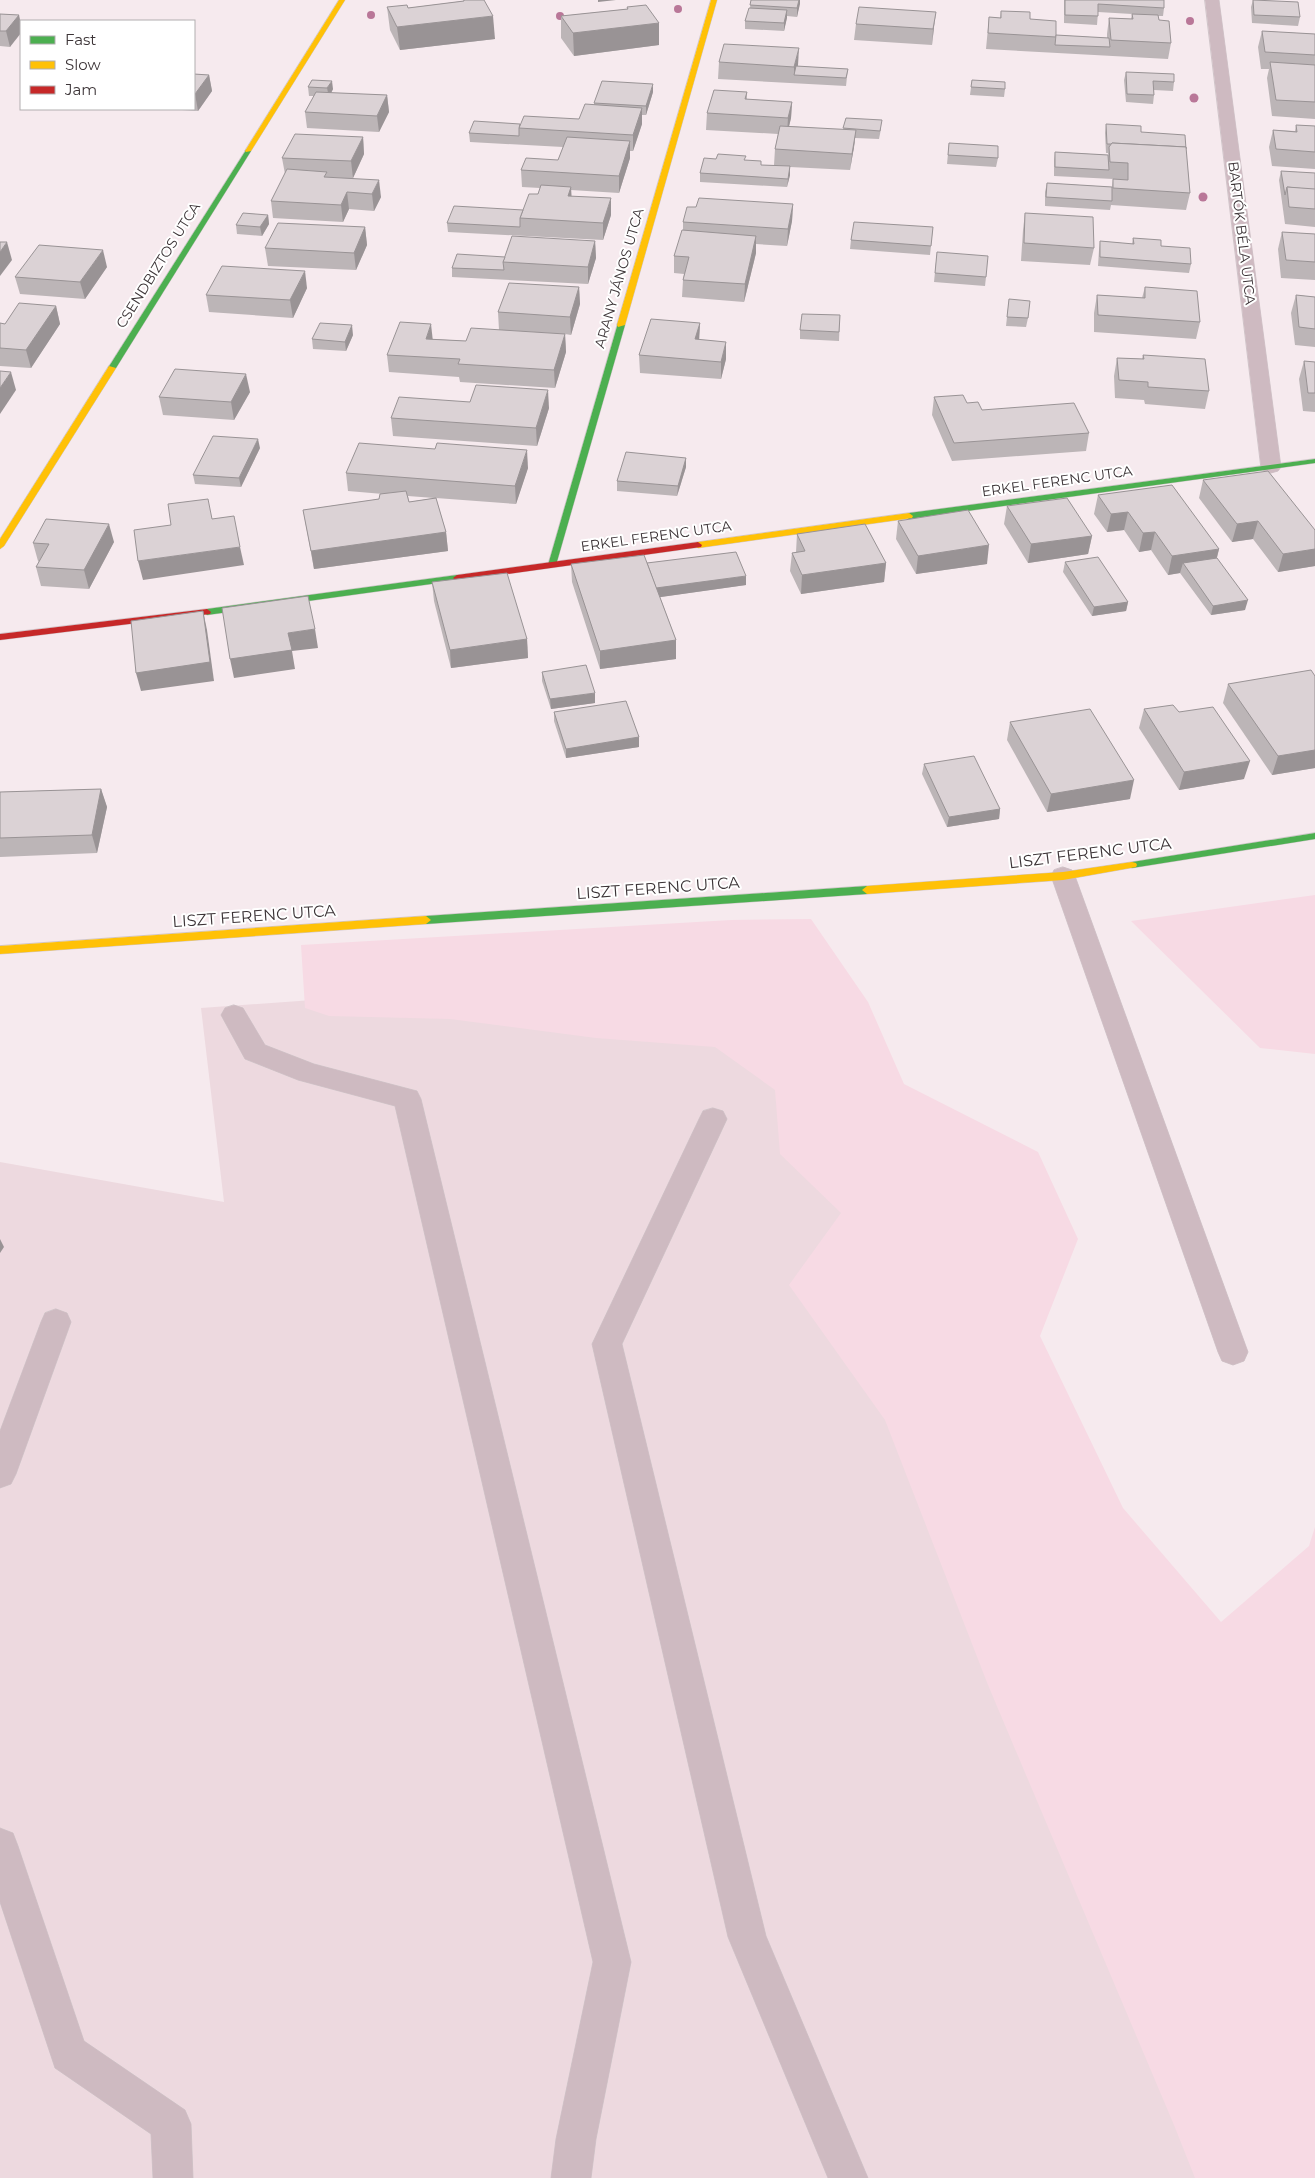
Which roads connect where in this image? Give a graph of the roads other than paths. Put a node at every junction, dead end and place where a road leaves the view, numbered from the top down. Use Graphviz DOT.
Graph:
graph roads {
  1 [pos="342,0"];
  2 [pos="714,0"];
  3 [pos="1212,0"];
  4 [pos="1315,460"];
  5 [pos="1271,467"];
  6 [pos="0,546"];
  7 [pos="552,565"];
  8 [pos="0,637"];
  9 [pos="1315,836"];
  10 [pos="1063,876"];
  11 [pos="0,950"];
  12 [pos="234,1015"];
  13 [pos="713,1119"];
  14 [pos="56,1322"];
  15 [pos="1234,1352"];
  16 [pos="0,1474"];
  17 [pos="0,1846"];
  18 [pos="174,2178"];
  19 [pos="571,2178"];
  20 [pos="848,2178"];
  1 -- 6 [label="street, CSENDBIZTOS UTCA"];
  2 -- 7 [label="street, ARANY JÁNOS UTCA"];
  3 -- 5 [label="street, BARTÓK BÉLA UTCA"];
  4 -- 5 [label="street, ERKEL FERENC UTCA"];
  5 -- 7 [label="street, ERKEL FERENC UTCA"];
  7 -- 8 [label="street, ERKEL FERENC UTCA"];
  9 -- 10 [label="street, LISZT FERENC UTCA"];
  10 -- 11 [label="street, LISZT FERENC UTCA"];
  10 -- 15 [label="street"];
  12 -- 19 [label="street"];
  13 -- 20 [label="street"];
  14 -- 16 [label="street"];
  17 -- 18 [label="street"];
}
